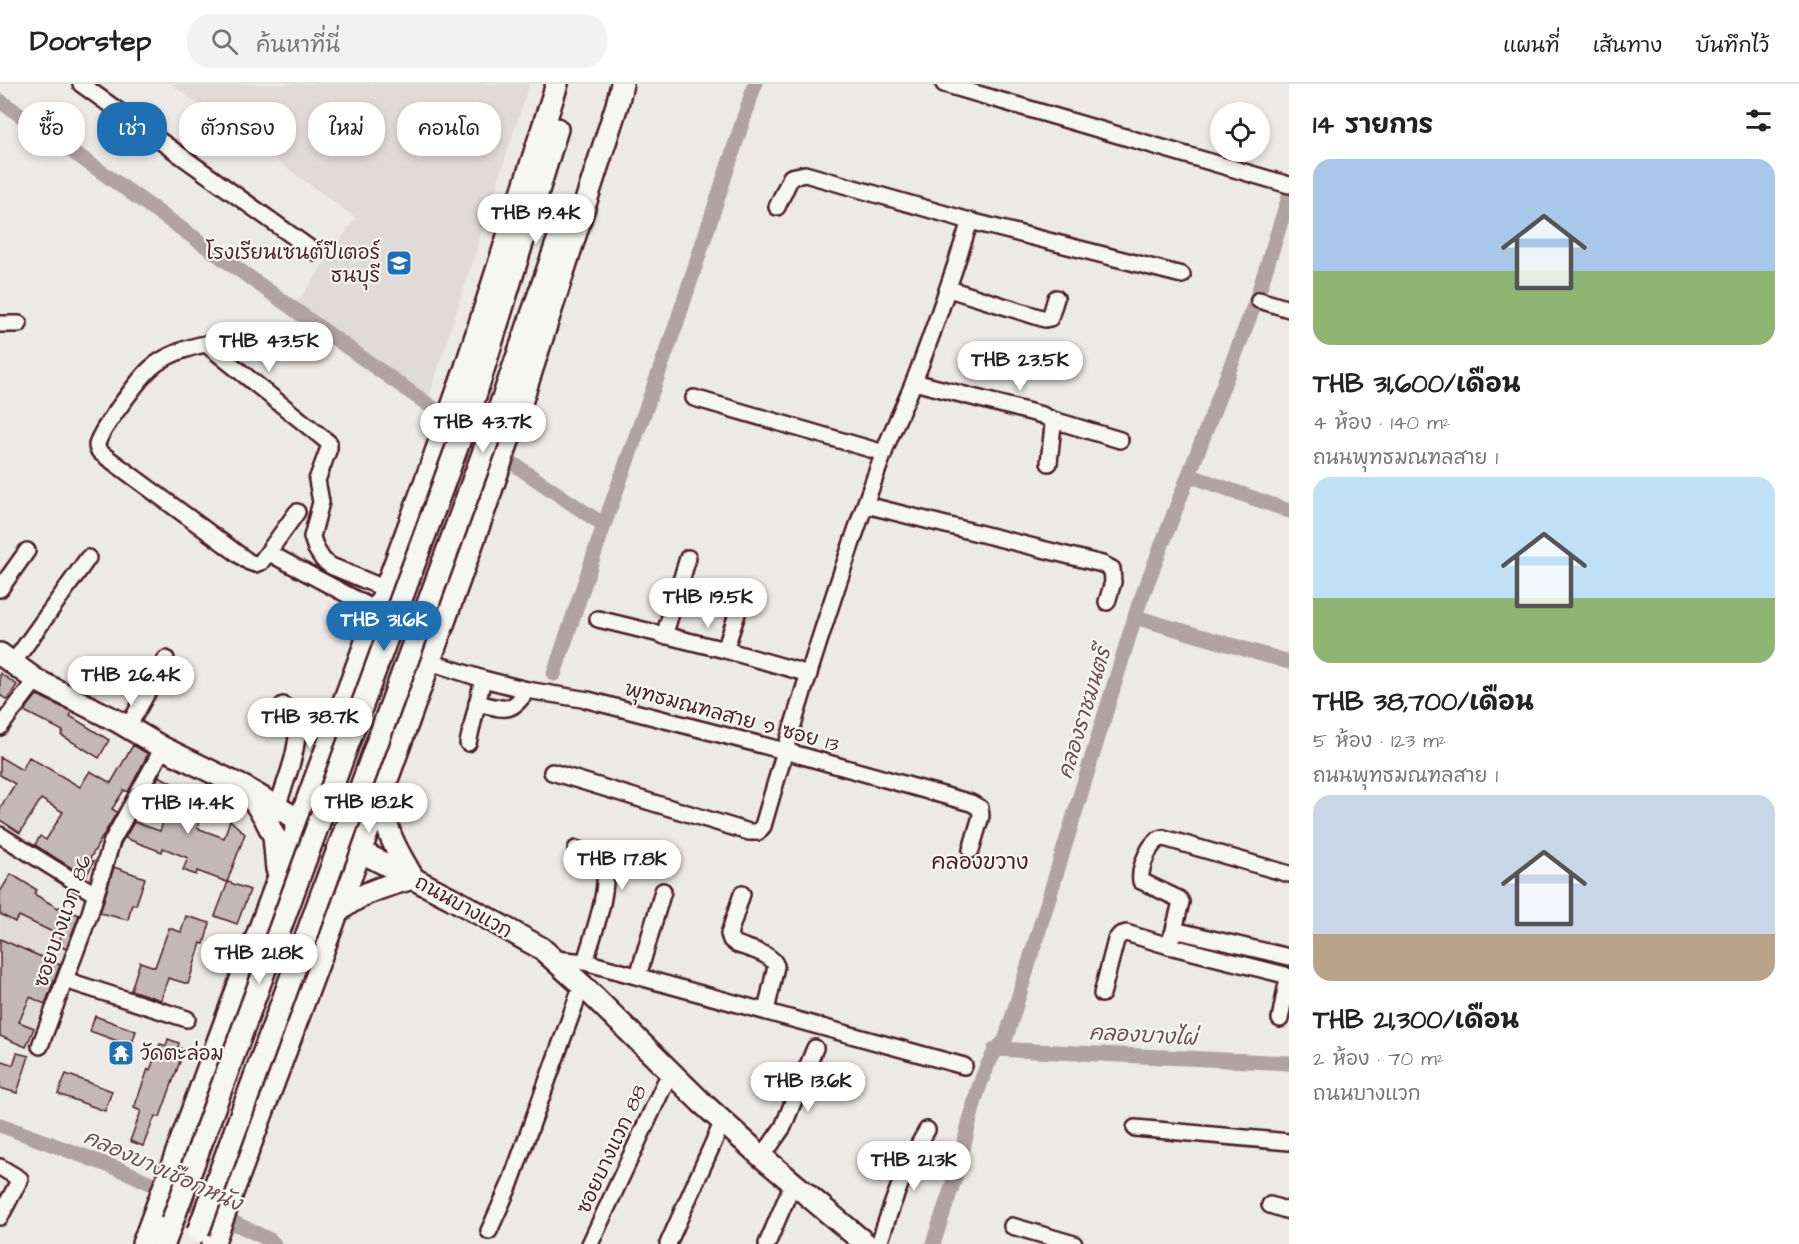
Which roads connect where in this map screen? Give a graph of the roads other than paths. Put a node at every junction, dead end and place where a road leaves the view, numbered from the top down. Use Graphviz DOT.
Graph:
graph roads {
  1 [pos="81,84"];
  2 [pos="557,84"];
  3 [pos="569,84"];
  4 [pos="612,84"];
  5 [pos="622,84"];
  6 [pos="944,84"];
  7 [pos="1289,184"];
  8 [pos="777,207"];
  9 [pos="970,221"];
  10 [pos="315,252"];
  11 [pos="1182,275"];
  12 [pos="949,289"];
  13 [pos="1056,298"];
  14 [pos="1259,300"];
  15 [pos="1289,309"];
  16 [pos="0,324"];
  17 [pos="19,324"];
  18 [pos="914,382"];
  19 [pos="694,398"];
  20 [pos="1050,419"];
  21 [pos="1120,440"];
  22 [pos="884,453"];
  23 [pos="1049,463"];
  24 [pos="866,505"];
  25 [pos="297,512"];
  26 [pos="27,550"];
  27 [pos="269,553"];
  28 [pos="88,558"];
  29 [pos="688,558"];
  30 [pos="0,589"];
  31 [pos="386,589"];
  32 [pos="1107,602"];
  33 [pos="378,611"];
  34 [pos="737,614"];
  35 [pos="598,619"];
  36 [pos="664,636"];
  37 [pos="725,650"];
  38 [pos="6,659"];
  39 [pos="166,659"];
  40 [pos="430,662"];
  41 [pos="808,674"];
  42 [pos="483,679"];
  43 [pos="36,680"];
  44 [pos="527,690"];
  45 [pos="345,701"];
  46 [pos="477,703"];
  47 [pos="283,705"];
  48 [pos="0,727"];
  49 [pos="128,727"];
  50 [pos="404,732"];
  51 [pos="468,743"];
  52 [pos="163,748"];
  53 [pos="785,751"];
  54 [pos="552,772"];
  55 [pos="388,777"];
  56 [pos="246,788"];
  57 [pos="278,807"];
  58 [pos="299,820"];
  59 [pos="0,835"];
  60 [pos="576,849"];
  61 [pos="971,850"];
  62 [pos="359,851"];
  63 [pos="1289,874"];
  64 [pos="413,878"];
  65 [pos="277,879"];
  66 [pos="663,891"];
  67 [pos="95,894"];
  68 [pos="742,894"];
  69 [pos="335,916"];
  70 [pos="1174,930"];
  71 [pos="1169,945"];
  72 [pos="1289,957"];
  73 [pos="555,960"];
  74 [pos="585,962"];
  75 [pos="638,976"];
  76 [pos="65,980"];
  77 [pos="582,985"];
  78 [pos="308,987"];
  79 [pos="237,988"];
  80 [pos="1102,994"];
  81 [pos="765,1011"];
  82 [pos="187,1019"];
  83 [pos="1280,1019"];
  84 [pos="40,1047"];
  85 [pos="815,1048"];
  86 [pos="964,1066"];
  87 [pos="674,1074"];
  88 [pos="723,1121"];
  89 [pos="1135,1128"];
  90 [pos="927,1130"];
  91 [pos="1289,1142"];
  92 [pos="762,1157"];
  93 [pos="0,1167"];
  94 [pos="793,1183"];
  95 [pos="1269,1205"];
  96 [pos="1289,1211"];
  97 [pos="0,1217"];
  98 [pos="1012,1226"];
  99 [pos="489,1231"];
  100 [pos="151,1240"];
  101 [pos="202,1240"];
  102 [pos="590,1244"];
  103 [pos="668,1244"];
  104 [pos="767,1244"];
  105 [pos="867,1244"];
  106 [pos="879,1244"];
  107 [pos="1074,1244"];
  1 -- 10 [label="street"];
  2 -- 31 [label="main road"];
  3 -- 100 [label="main road, bridge"];
  4 -- 101 [label="main road, bridge"];
  5 -- 40 [label="main road"];
  6 -- 7 [label="street"];
  8 -- 9 [label="street"];
  9 -- 11 [label="street"];
  9 -- 12 [label="street"];
  12 -- 13 [label="street"];
  12 -- 18 [label="street"];
  14 -- 15 [label="street"];
  16 -- 17 [label="street"];
  18 -- 20 [label="street"];
  18 -- 22 [label="street"];
  19 -- 22 [label="street"];
  20 -- 21 [label="street"];
  20 -- 23 [label="street"];
  22 -- 24 [label="street"];
  24 -- 32 [label="street"];
  24 -- 41 [label="street"];
  25 -- 27 [label="street"];
  26 -- 30 [label="street"];
  27 -- 31 [label="street"];
  27 -- 33 [label="street"];
  28 -- 38 [label="street"];
  29 -- 36 [label="street"];
  31 -- 33 [label="main road"];
  33 -- 45 [label="main road"];
  34 -- 37 [label="street"];
  35 -- 36 [label="street"];
  36 -- 37 [label="street"];
  37 -- 41 [label="street"];
  38 -- 43 [label="main road, ถนนบางแวก"];
  39 -- 49 [label="street"];
  40 -- 42 [label="street, พุทธมณฑลสาย ๑ ซอย 13"];
  40 -- 50 [label="main road"];
  41 -- 53 [label="street"];
  42 -- 44 [label="street, พุทธมณฑลสาย ๑ ซอย 13"];
  42 -- 46 [label="street"];
  43 -- 48 [label="street"];
  43 -- 49 [label="main road, ถนนบางแวก"];
  44 -- 46 [label="street"];
  44 -- 53 [label="street, พุทธมณฑลสาย ๑ ซอย 13"];
  45 -- 50 [label="main road"];
  45 -- 58 [label="main road"];
  46 -- 51 [label="street"];
  47 -- 57 [label="street"];
  49 -- 52 [label="main road, ถนนบางแวก"];
  50 -- 55 [label="main road"];
  52 -- 56 [label="main road, ถนนบางแวก"];
  52 -- 67 [label="street, ซอยบางแวก 86"];
  53 -- 54 [label="street"];
  53 -- 61 [label="street, พุทธมณฑลสาย ๑ ซอย 13"];
  55 -- 62 [label="main road"];
  55 -- 64 [label="main road"];
  56 -- 57 [label="main road, ถนนบางแวก"];
  56 -- 65 [label="main road"];
  57 -- 58 [label="main road, ถนนบางแวก"];
  58 -- 62 [label="main road, ถนนบางแวก"];
  58 -- 65 [label="main road"];
  59 -- 67 [label="street"];
  60 -- 74 [label="street"];
  62 -- 64 [label="main road, ถนนบางแวก"];
  62 -- 69 [label="main road"];
  63 -- 70 [label="street"];
  64 -- 69 [label="main road"];
  64 -- 73 [label="main road, ถนนบางแวก"];
  65 -- 79 [label="main road"];
  66 -- 75 [label="street"];
  67 -- 76 [label="street, ซอยบางแวก 86"];
  68 -- 81 [label="street"];
  69 -- 78 [label="main road"];
  70 -- 71 [label="street"];
  70 -- 72 [label="street"];
  71 -- 80 [label="street"];
  71 -- 83 [label="street"];
  73 -- 74 [label="street"];
  73 -- 77 [label="main road, ถนนบางแวก"];
  74 -- 75 [label="street"];
  75 -- 81 [label="street"];
  76 -- 82 [label="street"];
  76 -- 84 [label="street, ซอยบางแวก 86"];
  77 -- 87 [label="main road, ถนนบางแวก"];
  77 -- 99 [label="street"];
  78 -- 79 [label="main road"];
  78 -- 101 [label="main road"];
  79 -- 100 [label="main road"];
  81 -- 86 [label="street"];
  85 -- 92 [label="street"];
  87 -- 88 [label="main road, ถนนบางแวก"];
  87 -- 102 [label="street, ซอยบางแวก 88"];
  88 -- 92 [label="main road, ถนนบางแวก"];
  88 -- 103 [label="street"];
  89 -- 91 [label="street"];
  90 -- 106 [label="street"];
  92 -- 94 [label="main road, ถนนบางแวก"];
  93 -- 97 [label="street"];
  94 -- 104 [label="street"];
  94 -- 105 [label="main road, ถนนบางแวก"];
  95 -- 96 [label="street"];
  98 -- 107 [label="street"];
}
